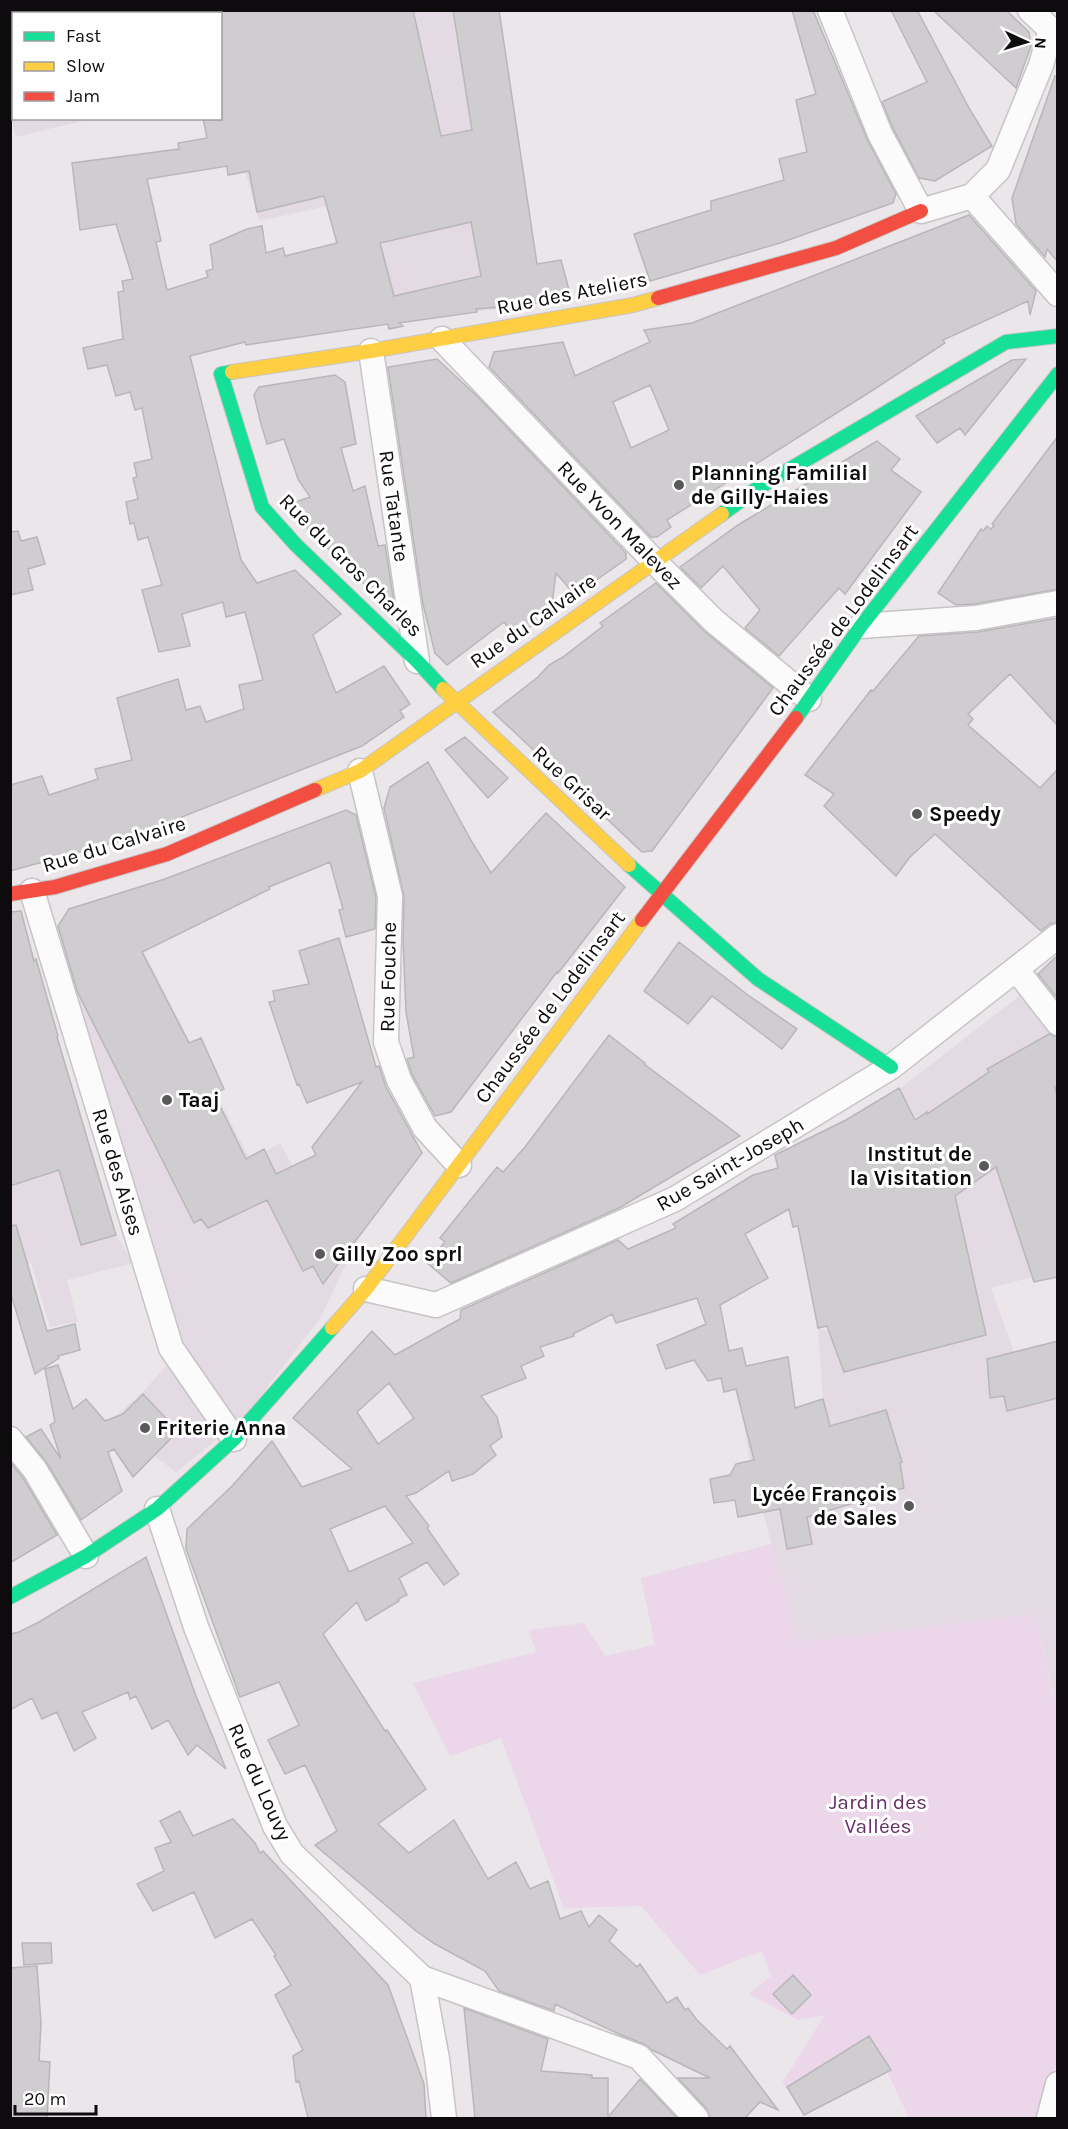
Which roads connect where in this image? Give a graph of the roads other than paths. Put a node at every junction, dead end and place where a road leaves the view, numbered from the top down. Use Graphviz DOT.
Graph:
graph roads {
  1 [pos="831,10"];
  2 [pos="1030,10"];
  3 [pos="1054,24"];
  4 [pos="972,196"];
  5 [pos="921,211"];
  6 [pos="1058,294"];
  7 [pos="1058,336"];
  8 [pos="442,339"];
  9 [pos="371,351"];
  10 [pos="221,374"];
  11 [pos="1058,374"];
  12 [pos="654,561"];
  13 [pos="1058,603"];
  14 [pos="861,626"];
  15 [pos="417,661"];
  16 [pos="809,699"];
  17 [pos="455,702"];
  18 [pos="360,771"];
  19 [pos="21,893"];
  20 [pos="661,895"];
  21 [pos="1058,936"];
  22 [pos="1016,969"];
  23 [pos="1058,1023"];
  24 [pos="891,1067"];
  25 [pos="459,1164"];
  26 [pos="366,1289"];
  27 [pos="10,1439"];
  28 [pos="234,1439"];
  29 [pos="157,1509"];
  30 [pos="86,1556"];
  31 [pos="10,1597"];
  32 [pos="422,1978"];
  33 [pos="1058,2084"];
  34 [pos="444,2118"];
  35 [pos="696,2118"];
  36 [pos="1049,2118"];
  1 -- 5 [label="street"];
  2 -- 3 [label="street"];
  3 -- 4 [label="street"];
  4 -- 5 [label="street"];
  4 -- 6 [label="street"];
  5 -- 8 [label="main road, Rue des Ateliers"];
  7 -- 12 [label="main road, Rue du Calvaire"];
  8 -- 9 [label="main road, Rue des Ateliers"];
  8 -- 12 [label="street, Rue Yvon Malevez"];
  9 -- 10 [label="main road, Rue des Ateliers"];
  9 -- 15 [label="street, Rue Tatante"];
  10 -- 15 [label="main road, Rue du Gros Charles"];
  11 -- 14 [label="main road, Chaussée de Lodelinsart"];
  12 -- 16 [label="street, Rue Yvon Malevez"];
  12 -- 17 [label="main road, Rue du Calvaire"];
  13 -- 14 [label="street"];
  14 -- 16 [label="main road, Chaussée de Lodelinsart"];
  15 -- 17 [label="main road, Rue du Gros Charles"];
  16 -- 20 [label="main road, Chaussée de Lodelinsart"];
  17 -- 18 [label="main road, Rue du Calvaire"];
  17 -- 20 [label="main road, Rue Grisar"];
  18 -- 19 [label="main road, Rue du Calvaire"];
  18 -- 25 [label="street, Rue Fouche"];
  19 -- 28 [label="street, Rue des Aises"];
  20 -- 24 [label="main road, Rue Grisar"];
  20 -- 25 [label="main road, Chaussée de Lodelinsart"];
  21 -- 22 [label="street, Rue Saint-Joseph"];
  22 -- 23 [label="street"];
  22 -- 24 [label="street, Rue Saint-Joseph"];
  24 -- 26 [label="street, Rue Saint-Joseph"];
  25 -- 26 [label="main road, Chaussée de Lodelinsart"];
  26 -- 28 [label="main road, Chaussée de Lodelinsart"];
  27 -- 30 [label="street"];
  28 -- 29 [label="main road, Chaussée de Lodelinsart"];
  29 -- 30 [label="main road, Chaussée de Lodelinsart"];
  29 -- 32 [label="street, Rue du Louvy"];
  30 -- 31 [label="main road, Chaussée de Lodelinsart"];
  32 -- 34 [label="street"];
  32 -- 35 [label="street"];
  33 -- 36 [label="street"];
}
